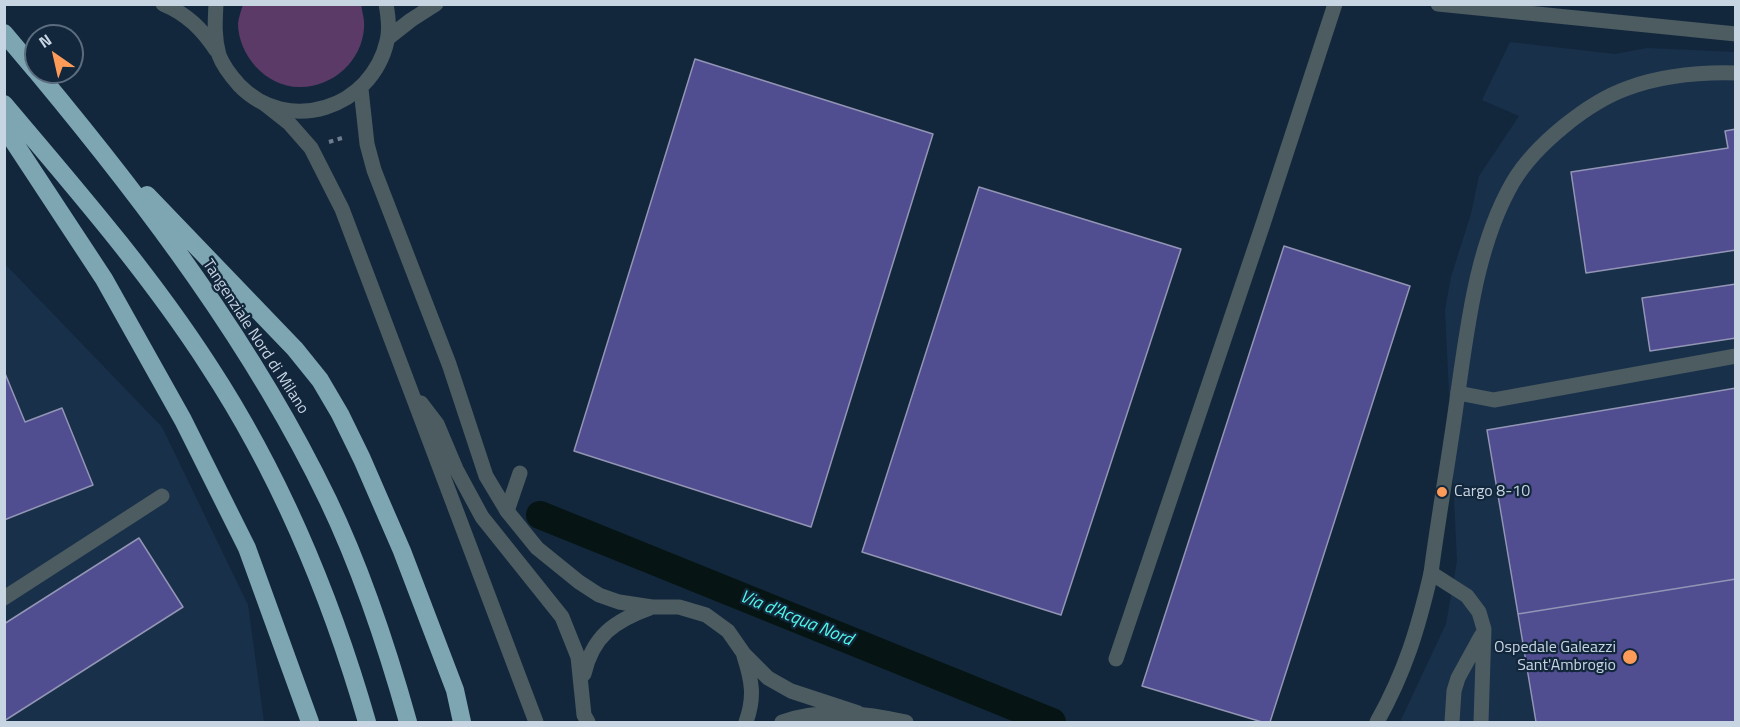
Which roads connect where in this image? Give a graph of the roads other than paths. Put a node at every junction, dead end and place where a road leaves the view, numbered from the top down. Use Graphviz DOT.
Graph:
graph roads {
  1 [pos="163,4"];
  2 [pos="216,4"];
  3 [pos="386,4"];
  4 [pos="436,4"];
  5 [pos="1335,4"];
  6 [pos="1438,4"];
  7 [pos="4,33"];
  8 [pos="1736,34"];
  9 [pos="388,38"];
  10 [pos="219,55"];
  11 [pos="24,56"];
  12 [pos="1736,73"];
  13 [pos="48,84"];
  14 [pos="361,89"];
  15 [pos="4,104"];
  16 [pos="265,104"];
  17 [pos="4,127"];
  18 [pos="98,145"];
  19 [pos="1736,356"];
  20 [pos="411,392"];
  21 [pos="1458,393"];
  22 [pos="520,473"];
  23 [pos="162,496"];
  24 [pos="507,511"];
  25 [pos="1431,573"];
  26 [pos="4,598"];
  27 [pos="652,607"];
  28 [pos="1484,629"];
  29 [pos="744,654"];
  30 [pos="1116,659"];
  31 [pos="581,686"];
  32 [pos="858,713"];
  33 [pos="310,723"];
  34 [pos="367,723"];
  35 [pos="408,723"];
  36 [pos="462,723"];
  37 [pos="536,723"];
  38 [pos="588,723"];
  39 [pos="746,723"];
  40 [pos="782,723"];
  41 [pos="906,723"];
  42 [pos="1377,723"];
  43 [pos="1452,723"];
  44 [pos="1480,723"];
  1 -- 10 [label="street"];
  2 -- 10 [label="street"];
  3 -- 9 [label="street"];
  4 -- 9 [label="street"];
  5 -- 30 [label="street"];
  6 -- 8 [label="street"];
  7 -- 11 [label="highway, Tangenziale Nord di Milano"];
  9 -- 14 [label="street"];
  10 -- 16 [label="street"];
  12 -- 21 [label="street"];
  13 -- 18 [label="highway, Tangenziale Nord di Milano"];
  14 -- 16 [label="street"];
  14 -- 24 [label="street"];
  15 -- 34 [label="highway"];
  16 -- 20 [label="street"];
  17 -- 33 [label="highway"];
  18 -- 35 [label="highway, Tangenziale Nord di Milano"];
  18 -- 36 [label="highway"];
  19 -- 21 [label="street"];
  20 -- 31 [label="street"];
  20 -- 37 [label="street"];
  21 -- 25 [label="street"];
  22 -- 24 [label="street"];
  23 -- 26 [label="street"];
  24 -- 27 [label="street"];
  25 -- 28 [label="street"];
  25 -- 42 [label="street"];
  27 -- 29 [label="street"];
  27 -- 31 [label="street"];
  28 -- 43 [label="street"];
  28 -- 44 [label="street"];
  29 -- 32 [label="street"];
  29 -- 39 [label="street"];
  31 -- 38 [label="street"];
  32 -- 40 [label="street"];
  32 -- 41 [label="street"];
}
